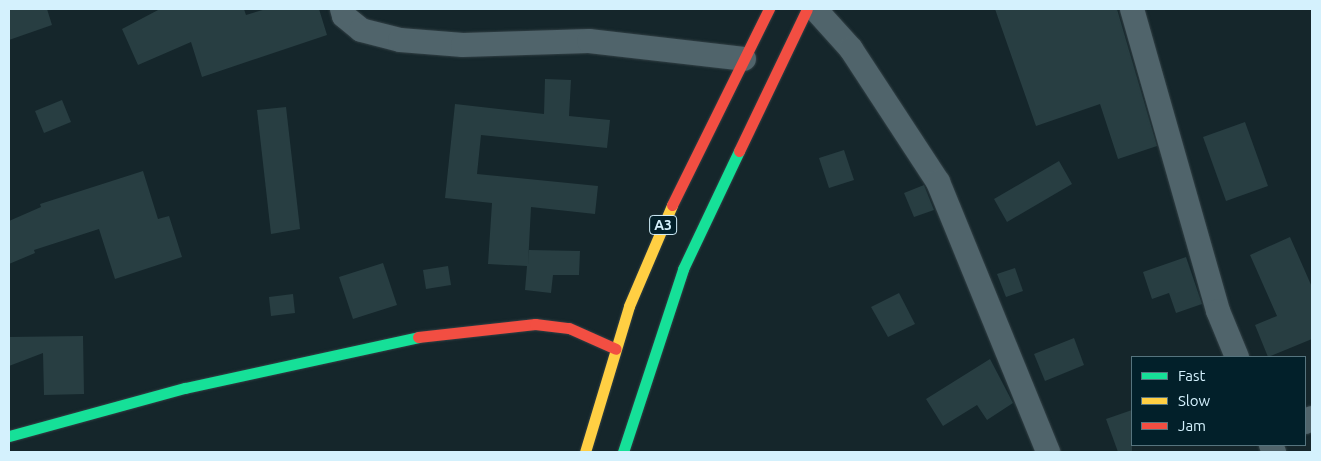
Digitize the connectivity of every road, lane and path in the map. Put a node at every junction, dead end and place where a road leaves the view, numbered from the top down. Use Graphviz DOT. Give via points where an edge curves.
graph roads {
  1 [pos="342,9"];
  2 [pos="769,9"];
  3 [pos="807,9"];
  4 [pos="815,9"];
  5 [pos="1132,9"];
  6 [pos="744,59"];
  7 [pos="616,349"];
  8 [pos="1237,356"];
  9 [pos="9,436"];
  10 [pos="585,452"];
  11 [pos="623,452"];
  12 [pos="1048,452"];
  1 -- 6 [label="street" via="344,16 360,30 400,40 463,45 589,41"];
  2 -- 6 [label="main road, A3"];
  3 -- 11 [label="main road, A3" via="683,269"];
  4 -- 12 [label="street" via="851,49 938,182"];
  5 -- 8 [label="street" via="1218,311"];
  6 -- 7 [label="main road, A3" via="677,193 629,306"];
  7 -- 9 [label="main road" via="569,328 536,324 430,334 185,388"];
  7 -- 10 [label="main road, A3"];
}
